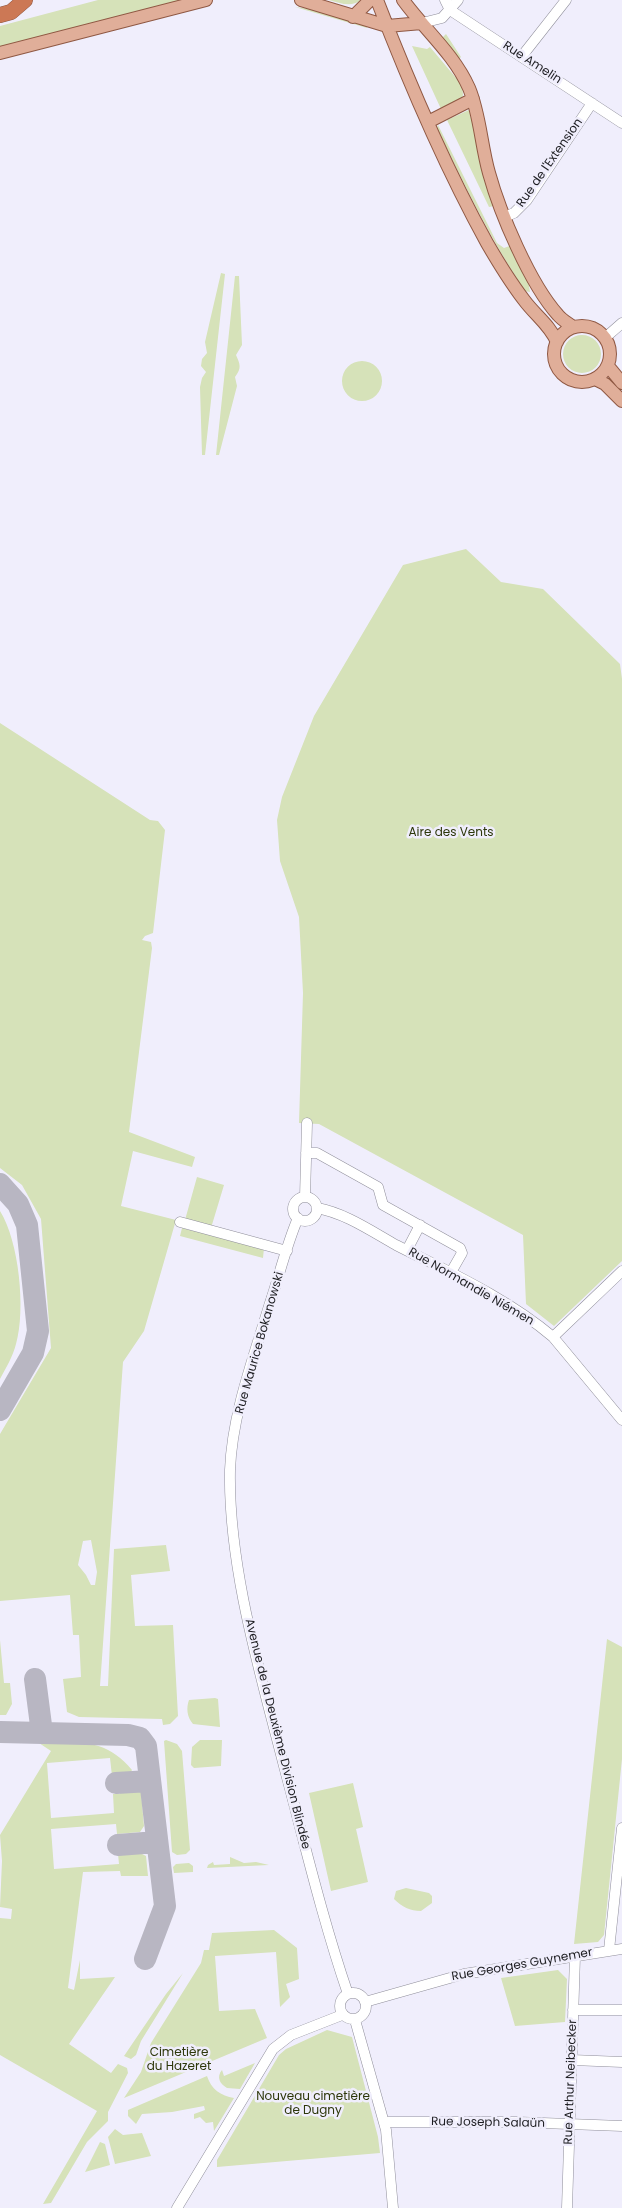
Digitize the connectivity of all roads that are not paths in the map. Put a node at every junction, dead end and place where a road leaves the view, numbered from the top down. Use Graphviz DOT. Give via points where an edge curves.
graph roads {
  1 [pos="25,0"];
  2 [pos="206,0"];
  3 [pos="301,0"];
  4 [pos="370,0"];
  5 [pos="377,0"];
  6 [pos="403,0"];
  7 [pos="445,0"];
  8 [pos="458,0"];
  9 [pos="566,0"];
  10 [pos="0,6"];
  11 [pos="450,10"];
  12 [pos="0,16"];
  13 [pos="353,17"];
  14 [pos="422,24"];
  15 [pos="387,26"];
  16 [pos="0,53"];
  17 [pos="522,56"];
  18 [pos="473,99"];
  19 [pos="592,103"];
  20 [pos="428,122"];
  21 [pos="622,123"];
  22 [pos="504,217"];
  23 [pos="622,324"];
  24 [pos="573,327"];
  25 [pos="606,337"];
  26 [pos="556,342"];
  27 [pos="608,366"];
  28 [pos="595,379"];
  29 [pos="622,384"];
  30 [pos="622,401"];
  31 [pos="306,1123"];
  32 [pos="306,1153"];
  33 [pos="305,1197"];
  34 [pos="317,1208"];
  35 [pos="298,1218"];
  36 [pos="180,1222"];
  37 [pos="420,1225"];
  38 [pos="407,1250"];
  39 [pos="286,1251"];
  40 [pos="622,1271"];
  41 [pos="450,1274"];
  42 [pos="553,1337"];
  43 [pos="622,1420"];
  44 [pos="230,1469"];
  45 [pos="622,1828"];
  46 [pos="620,1864"];
  47 [pos="622,1949"];
  48 [pos="609,1950"];
  49 [pos="575,1956"];
  50 [pos="348,1994"];
  51 [pos="365,2002"];
  52 [pos="573,2010"];
  53 [pos="622,2010"];
  54 [pos="342,2015"];
  55 [pos="355,2020"];
  56 [pos="572,2060"];
  57 [pos="622,2062"];
  58 [pos="384,2122"];
  59 [pos="570,2125"];
  60 [pos="622,2126"];
  61 [pos="177,2208"];
  62 [pos="393,2208"];
  63 [pos="567,2208"];
  1 -- 10 [label="highway"];
  1 -- 12 [label="highway" via="11,12"];
  2 -- 16 [label="main road"];
  3 -- 13 [label="main road"];
  4 -- 13 [label="main road"];
  5 -- 15 [label="main road"];
  6 -- 14 [label="main road"];
  7 -- 11 [label="street"];
  8 -- 11 [label="street"];
  9 -- 17 [label="street"];
  11 -- 14 [label="street" via="442,18"];
  11 -- 17 [label="street, Rue Amelin"];
  13 -- 15 [label="main road"];
  14 -- 15 [label="main road"];
  14 -- 18 [label="main road" via="454,63"];
  15 -- 20 [label="main road"];
  17 -- 19 [label="street, Rue Amelin"];
  18 -- 20 [label="main road"];
  18 -- 22 [label="main road" via="488,172"];
  19 -- 21 [label="street, Rue Amelin"];
  19 -- 22 [label="street, Rue de l'Extension" via="527,200 514,213"];
  20 -- 26 [label="main road" via="488,244 523,300 546,324"];
  22 -- 24 [label="main road" via="536,283 557,315"];
  23 -- 25 [label="street"];
  24 -- 25 [label="main road" via="592,327"];
  24 -- 26 [label="main road"];
  25 -- 27 [label="main road" via="611,349"];
  26 -- 28 [label="main road" via="554,358 560,371 577,382"];
  27 -- 28 [label="main road"];
  27 -- 29 [label="main road"];
  28 -- 30 [label="main road"];
  31 -- 32 [label="street"];
  32 -- 33 [label="street"];
  32 -- 37 [label="street" via="317,1154 378,1187 383,1205"];
  33 -- 34 [label="street" via="312,1199"];
  33 -- 35 [label="street" via="294,1204"];
  34 -- 35 [label="street" via="309,1220"];
  34 -- 38 [label="street, Rue Normandie Niémen" via="332,1211"];
  35 -- 39 [label="street, Rue Maurice Bokanowski"];
  36 -- 39 [label="street"];
  37 -- 38 [label="street"];
  37 -- 41 [label="street" via="460,1248 462,1253"];
  38 -- 41 [label="street, Rue Normandie Niémen"];
  39 -- 44 [label="street, Rue Maurice Bokanowski" via="241,1404"];
  40 -- 42 [label="street"];
  41 -- 42 [label="street, Rue Normandie Niémen" via="515,1309"];
  42 -- 43 [label="street, Rue Normandie Niémen"];
  44 -- 50 [label="street, Avenue de la Deuxième Division Blindée" via="232,1520 247,1612 333,1950"];
  45 -- 46 [label="street"];
  46 -- 48 [label="street"];
  47 -- 48 [label="street, Rue Georges Guynemer"];
  48 -- 49 [label="street, Rue Georges Guynemer"];
  49 -- 51 [label="street, Rue Georges Guynemer" via="464,1974"];
  49 -- 52 [label="street, Rue Arthur Neibecker"];
  50 -- 51 [label="street" via="358,1994"];
  50 -- 54 [label="street" via="339,2006"];
  51 -- 55 [label="street" via="365,2011"];
  52 -- 53 [label="street"];
  52 -- 56 [label="street, Rue Arthur Neibecker"];
  54 -- 55 [label="street"];
  54 -- 61 [label="street" via="290,2036 273,2049"];
  55 -- 58 [label="street"];
  56 -- 57 [label="street"];
  56 -- 59 [label="street, Rue Arthur Neibecker"];
  58 -- 59 [label="street, Rue Joseph Salaün"];
  58 -- 62 [label="street"];
  59 -- 60 [label="street, Rue Joseph Salaün"];
  59 -- 63 [label="street, Rue Arthur Neibecker"];
}
